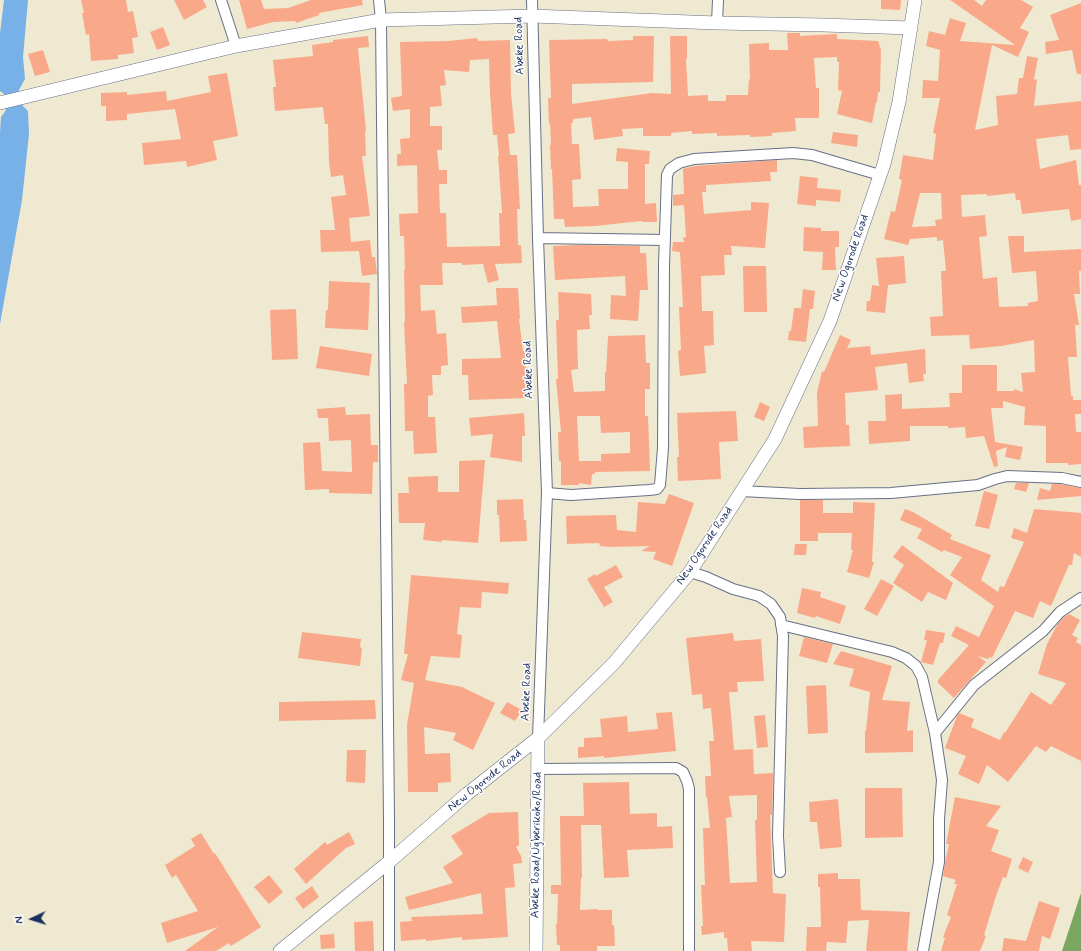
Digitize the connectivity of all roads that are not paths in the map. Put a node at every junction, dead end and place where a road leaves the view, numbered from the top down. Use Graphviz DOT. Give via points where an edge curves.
graph roads {
  1 [pos="221,0"];
  2 [pos="379,0"];
  3 [pos="532,0"];
  4 [pos="718,0"];
  5 [pos="915,0"];
  6 [pos="532,16"];
  7 [pos="381,20"];
  8 [pos="717,24"];
  9 [pos="911,28"];
  10 [pos="236,46"];
  11 [pos="0,103"];
  12 [pos="880,175"];
  13 [pos="538,238"];
  14 [pos="665,240"];
  15 [pos="1081,482"];
  16 [pos="742,491"];
  17 [pos="547,493"];
  18 [pos="690,572"];
  19 [pos="1081,598"];
  20 [pos="781,625"];
  21 [pos="935,733"];
  22 [pos="538,738"];
  23 [pos="538,769"];
  24 [pos="390,861"];
  25 [pos="780,872"];
  26 [pos="280,951"];
  27 [pos="389,951"];
  28 [pos="536,951"];
  29 [pos="689,951"];
  30 [pos="923,951"];
  1 -- 10 [label="street"];
  2 -- 7 [label="street"];
  3 -- 6 [label="street, Abeke Road"];
  4 -- 8 [label="street"];
  5 -- 9 [label="street, New Ogorode Road"];
  6 -- 7 [label="street"];
  6 -- 8 [label="street"];
  6 -- 13 [label="street, Abeke Road"];
  7 -- 10 [label="street"];
  7 -- 24 [label="street"];
  8 -- 9 [label="street"];
  9 -- 12 [label="street, New Ogorode Road" via="899,102"];
  10 -- 11 [label="street"];
  12 -- 14 [label="street" via="812,155 792,153 678,162 667,175"];
  12 -- 16 [label="street, New Ogorode Road" via="830,321 775,439"];
  13 -- 14 [label="street"];
  13 -- 17 [label="street, Abeke Road"];
  14 -- 17 [label="street" via="660,485 657,489 649,490 571,495"];
  15 -- 16 [label="street" via="1062,478 1007,476 978,485 890,492 800,494"];
  16 -- 18 [label="street, New Ogorode Road"];
  17 -- 22 [label="street, Abeke Road"];
  18 -- 20 [label="street" via="759,596 771,604 780,617"];
  18 -- 22 [label="street, New Ogorode Road" via="614,663"];
  19 -- 21 [label="street" via="1060,612 1043,631 974,685"];
  20 -- 21 [label="street" via="892,652 906,658 916,666 922,677"];
  20 -- 25 [label="street" via="783,636 778,836"];
  21 -- 30 [label="street" via="942,780 939,862"];
  22 -- 23 [label="street, Abeke Road/Ugberikoko/Road"];
  22 -- 24 [label="street, New Ogorode Road"];
  23 -- 28 [label="street, Abeke Road/Ugberikoko/Road"];
  23 -- 29 [label="street" via="676,768 683,772 689,789"];
  24 -- 26 [label="street, New Ogorode Road"];
  24 -- 27 [label="street"];
}
